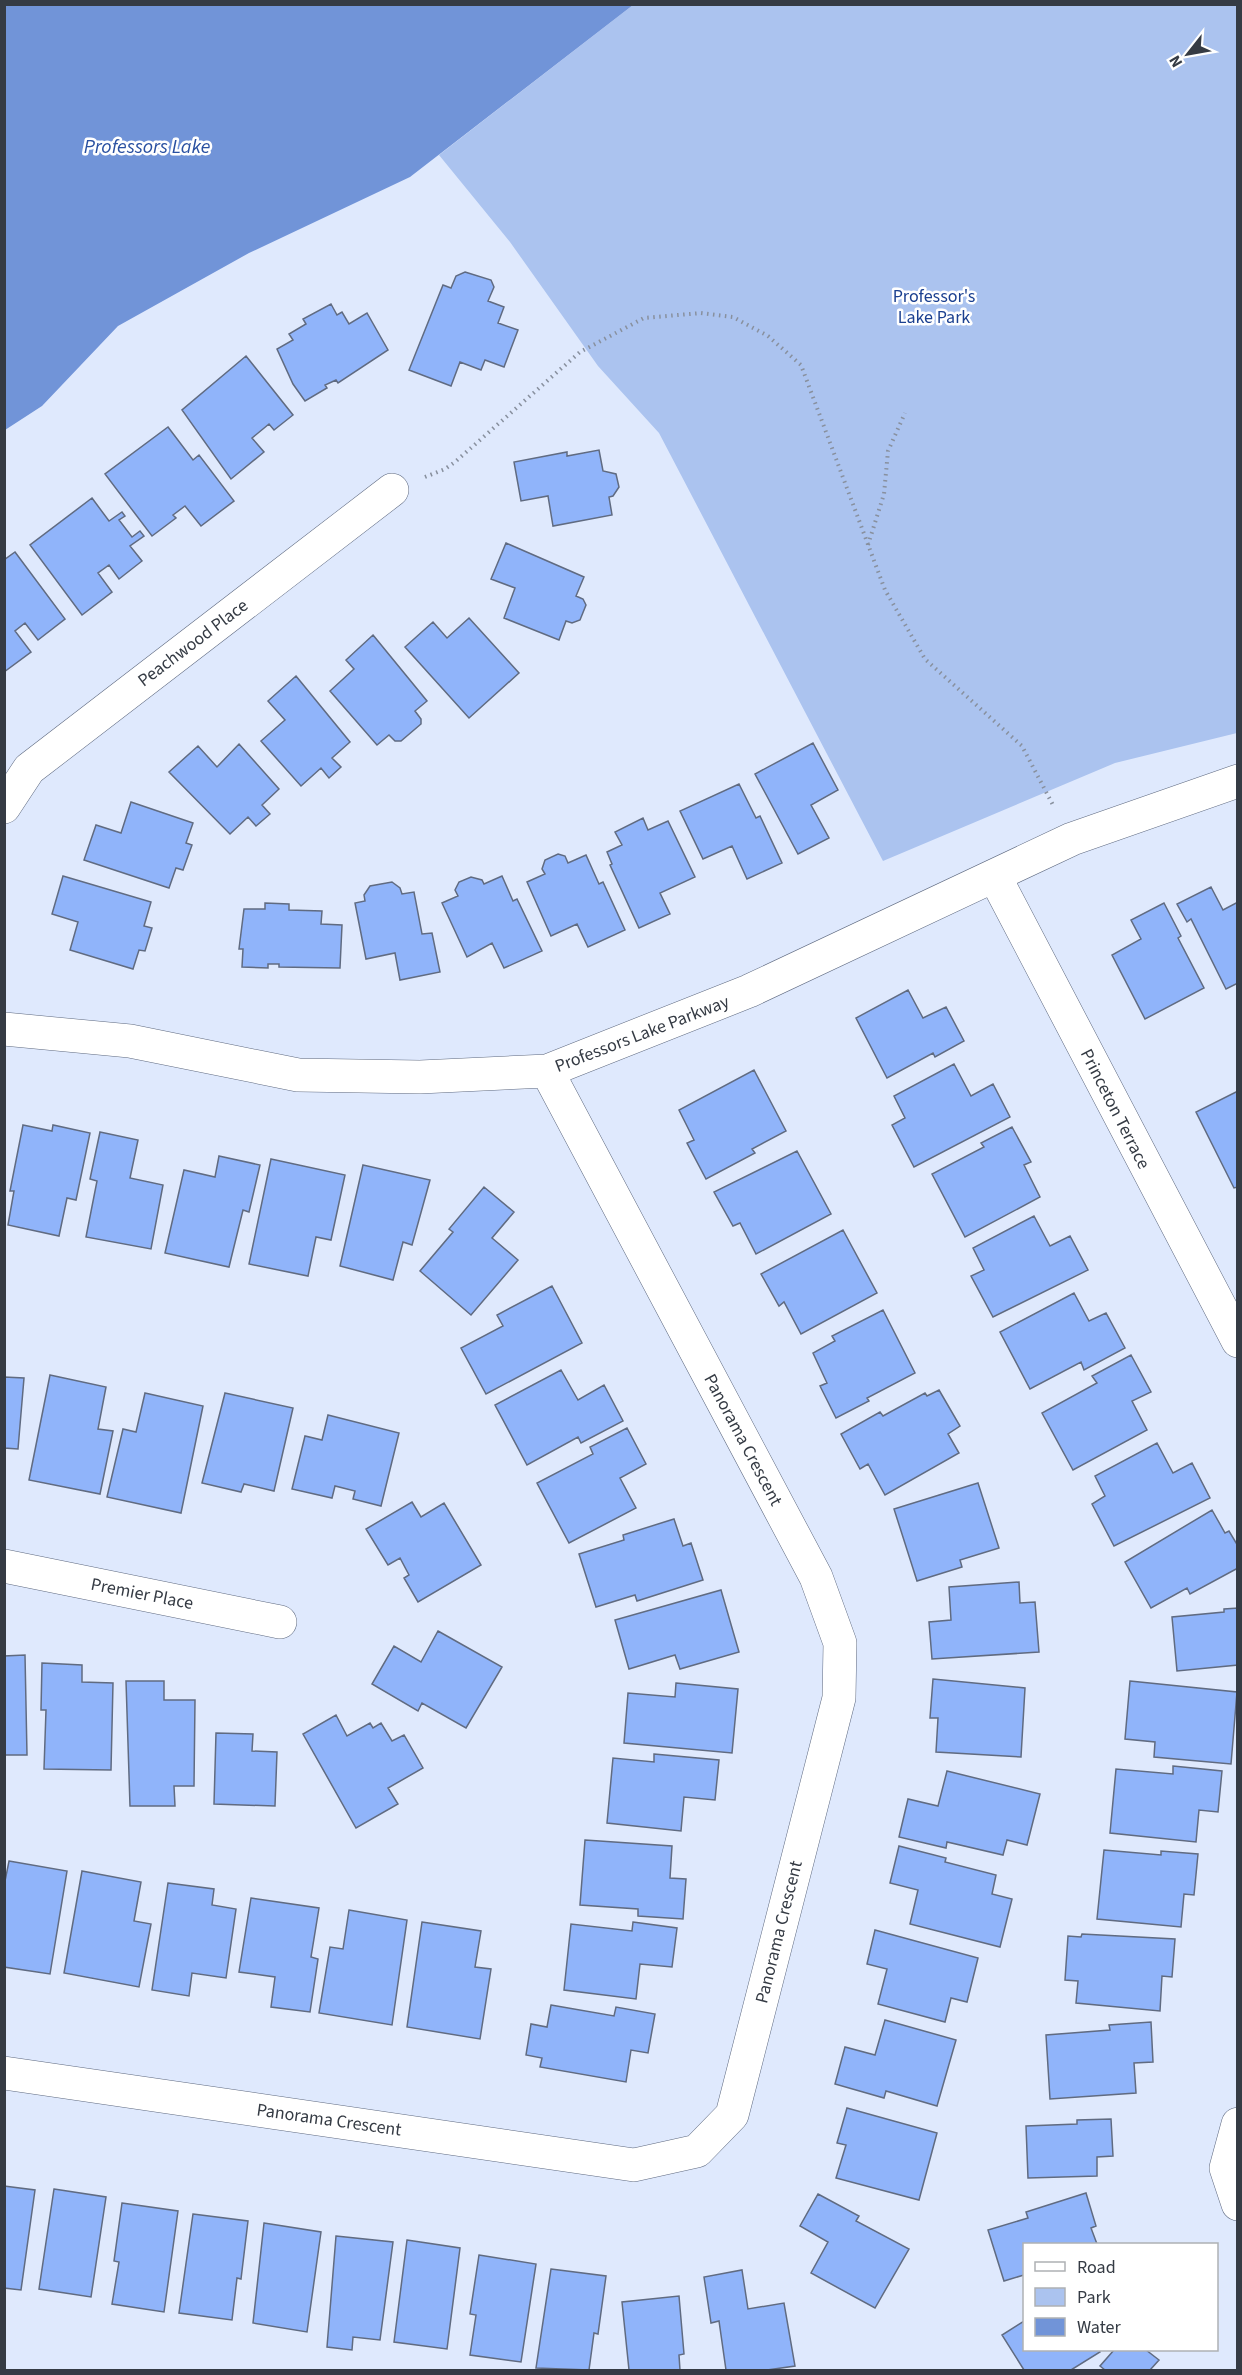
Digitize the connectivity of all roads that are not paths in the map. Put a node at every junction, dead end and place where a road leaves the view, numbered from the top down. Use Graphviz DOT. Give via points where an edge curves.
graph roads {
  1 [pos="392,490"];
  2 [pos="1238,780"];
  3 [pos="4,807"];
  4 [pos="995,877"];
  5 [pos="4,1029"];
  6 [pos="547,1071"];
  7 [pos="1228,1304"];
  8 [pos="1238,1341"];
  9 [pos="4,1566"];
  10 [pos="280,1622"];
  11 [pos="4,2073"];
  12 [pos="1238,2124"];
  13 [pos="1238,2204"];
  1 -- 3 [label="street, Peachwood Place" via="29,769"];
  2 -- 4 [label="street, Professors Lake Parkway" via="1072,839"];
  4 -- 6 [label="street, Professors Lake Parkway" via="749,991"];
  4 -- 7 [label="street, Princeton Terrace"];
  5 -- 6 [label="street, Professors Lake Parkway" via="130,1041 298,1075 420,1077"];
  6 -- 11 [label="street, Panorama Crescent" via="816,1577 840,1643 839,1698 732,2115 697,2151 634,2165"];
  7 -- 8 [label="street, Princeton Terrace"];
  9 -- 10 [label="street, Premier Place"];
  12 -- 13 [label="street" via="1226,2168"];
}
